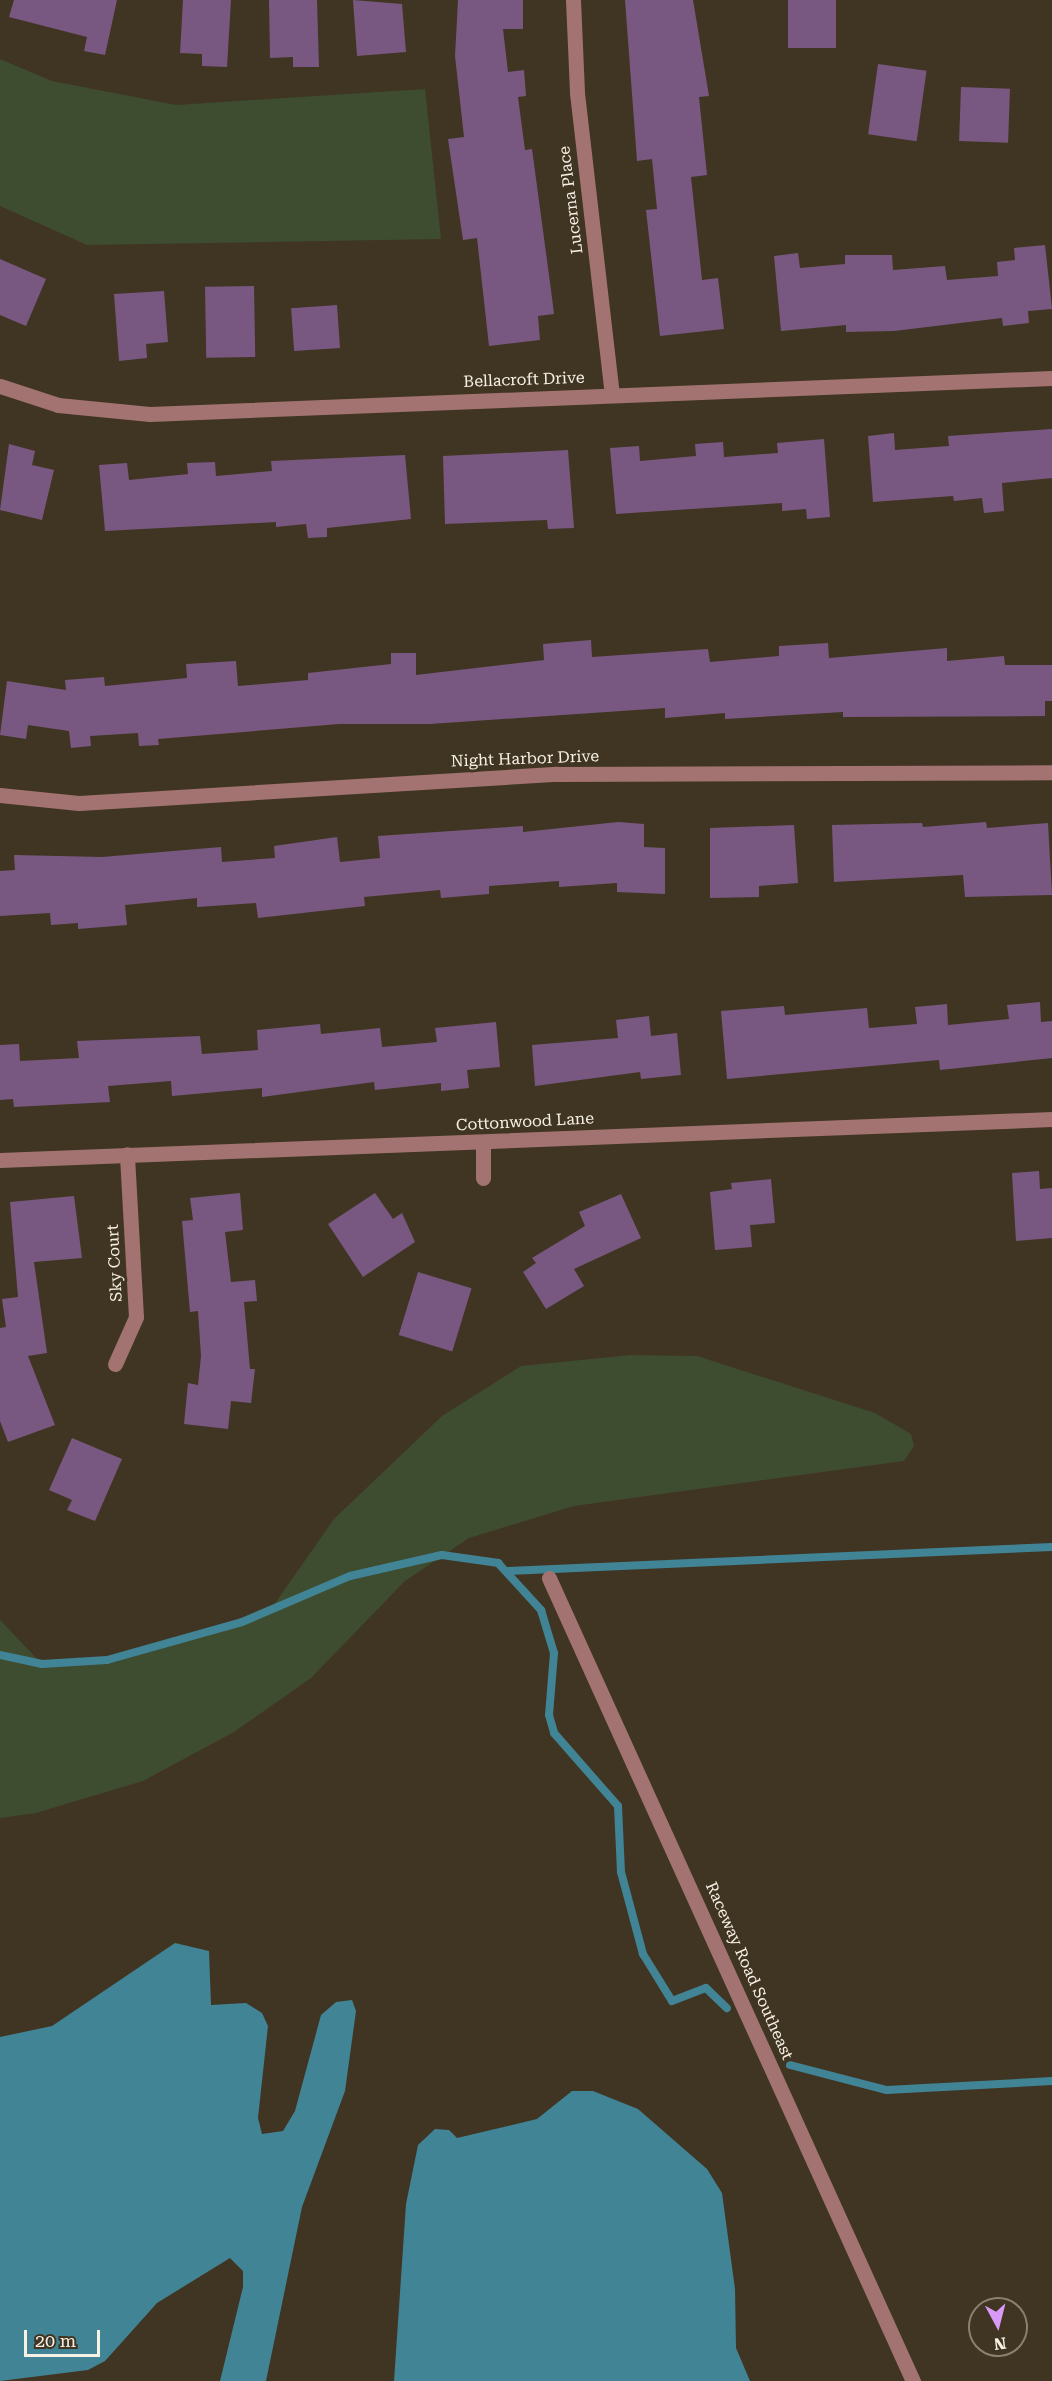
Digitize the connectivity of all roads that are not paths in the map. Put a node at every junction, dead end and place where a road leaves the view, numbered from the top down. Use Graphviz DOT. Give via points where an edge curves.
graph roads {
  1 [pos="573,0"];
  2 [pos="1052,378"];
  3 [pos="0,386"];
  4 [pos="612,395"];
  5 [pos="1052,772"];
  6 [pos="0,795"];
  7 [pos="1052,1119"];
  8 [pos="483,1143"];
  9 [pos="127,1154"];
  10 [pos="0,1160"];
  11 [pos="483,1178"];
  12 [pos="115,1364"];
  13 [pos="549,1578"];
  14 [pos="913,2381"];
  1 -- 4 [label="street, Lucerna Place" via="577,93"];
  2 -- 4 [label="street, Bellacroft Drive"];
  3 -- 4 [label="street, Bellacroft Drive" via="58,405 150,414"];
  5 -- 6 [label="street, Night Harbor Drive" via="557,774 79,803"];
  7 -- 8 [label="street, Cottonwood Lane"];
  8 -- 9 [label="street, Cottonwood Lane"];
  8 -- 11 [label="street"];
  9 -- 10 [label="street, Cottonwood Lane"];
  9 -- 12 [label="street, Sky Court" via="136,1317"];
  13 -- 14 [label="street, Raceway Road Southeast"];
}
